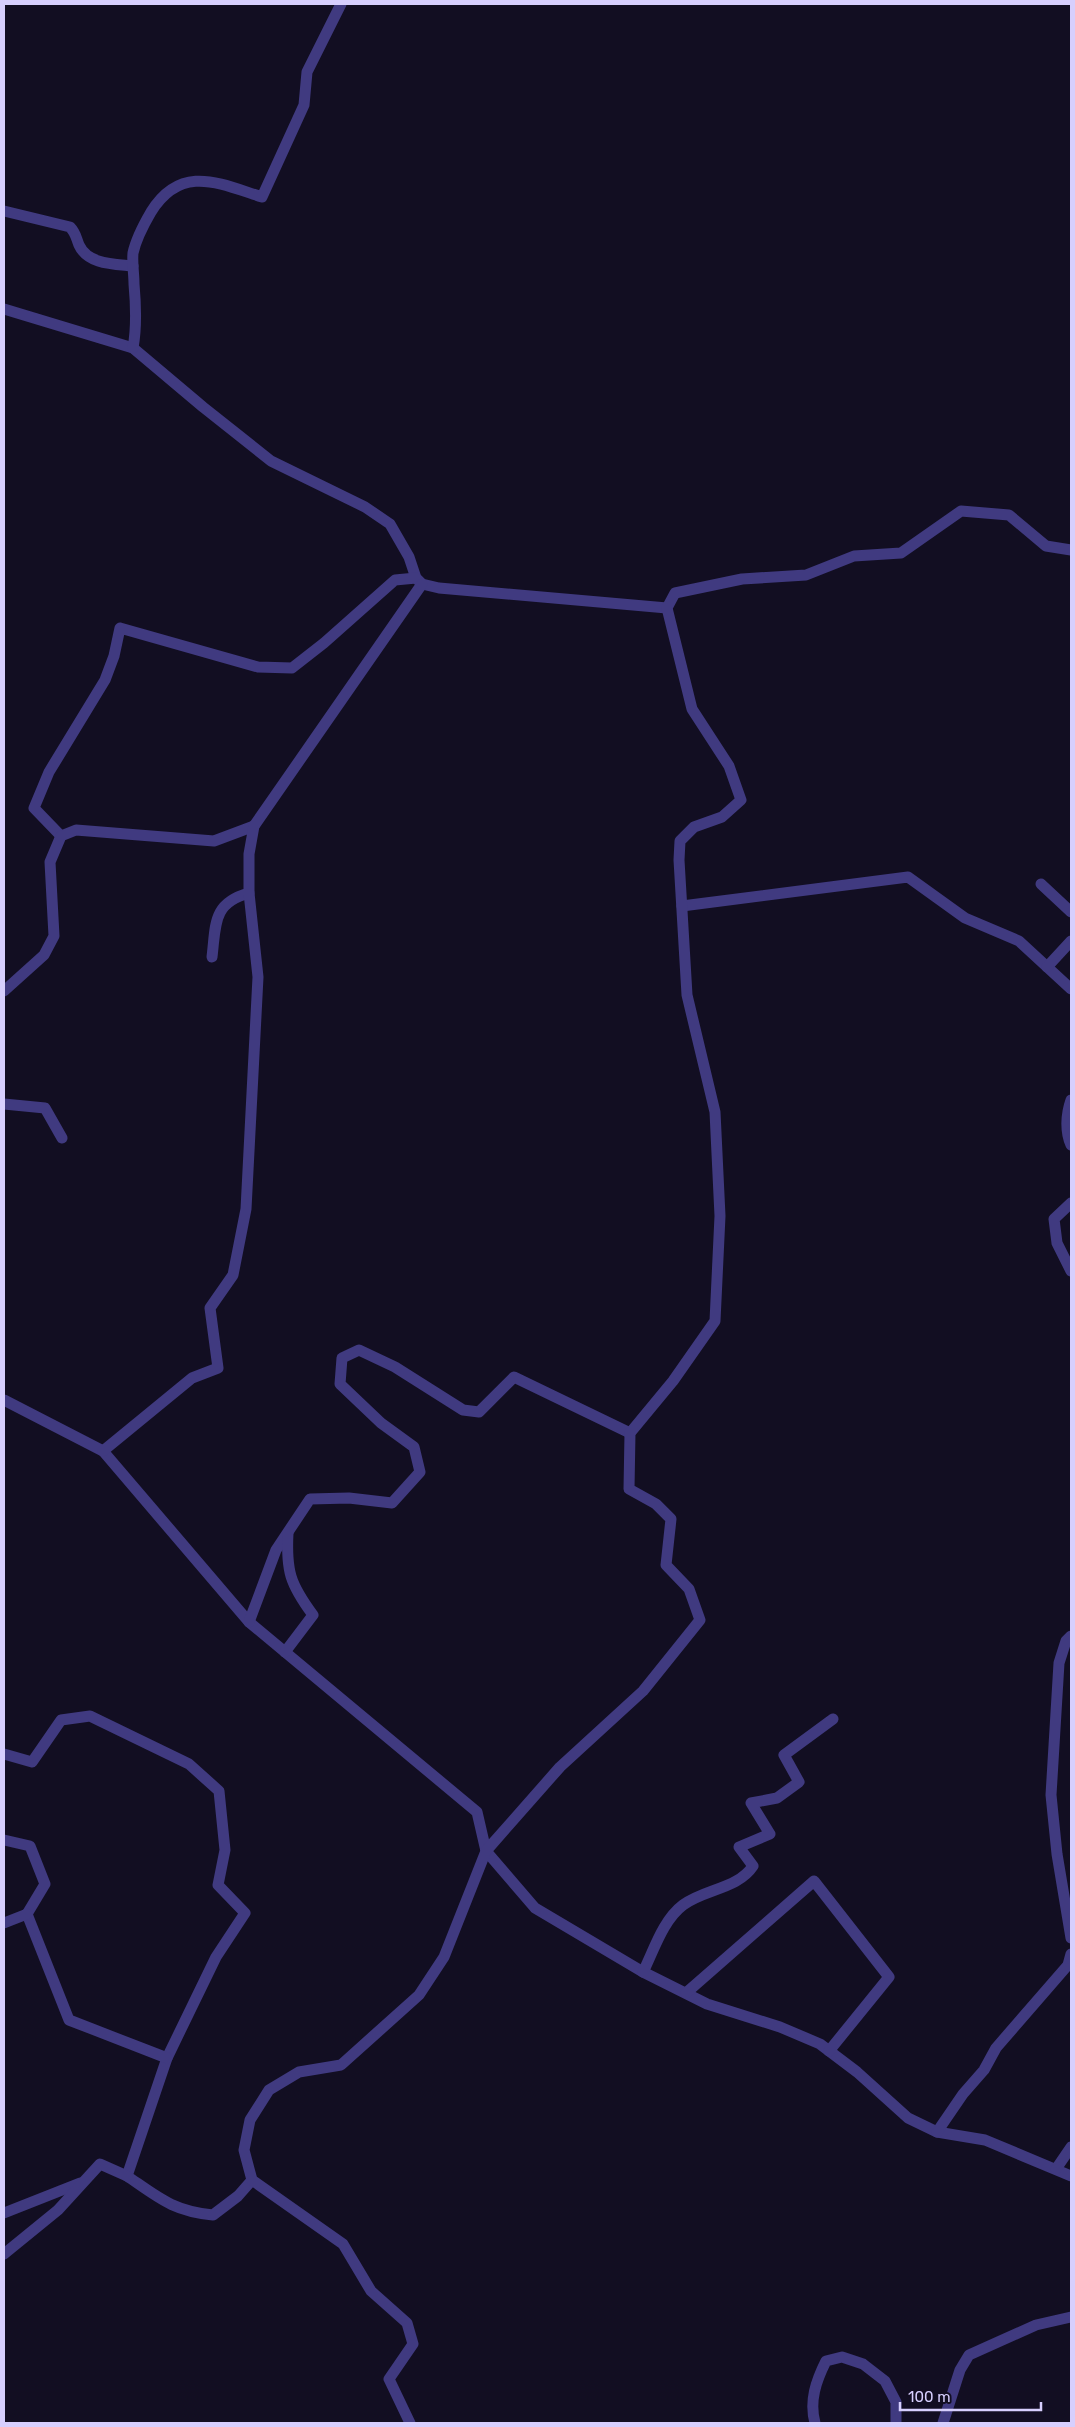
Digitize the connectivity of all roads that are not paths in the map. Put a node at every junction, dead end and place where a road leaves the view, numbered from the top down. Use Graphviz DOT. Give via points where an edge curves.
graph roads {
  1 [pos="341,4"];
  2 [pos="4,211"];
  3 [pos="133,266"];
  4 [pos="4,309"];
  5 [pos="134,348"];
  6 [pos="1071,550"];
  7 [pos="419,581"];
  8 [pos="667,608"];
  9 [pos="254,826"];
  10 [pos="61,836"];
  11 [pos="1041,884"];
  12 [pos="249,893"];
  13 [pos="682,906"];
  14 [pos="1071,912"];
  15 [pos="1071,941"];
  16 [pos="212,957"];
  17 [pos="1047,967"];
  18 [pos="1071,989"];
  19 [pos="4,991"];
  20 [pos="1071,1100"];
  21 [pos="4,1104"];
  22 [pos="62,1138"];
  23 [pos="1071,1145"];
  24 [pos="1071,1203"];
  25 [pos="1071,1271"];
  26 [pos="4,1400"];
  27 [pos="630,1433"];
  28 [pos="104,1451"];
  29 [pos="288,1532"];
  30 [pos="249,1622"];
  31 [pos="1071,1636"];
  32 [pos="285,1652"];
  33 [pos="833,1719"];
  34 [pos="4,1754"];
  35 [pos="4,1840"];
  36 [pos="486,1851"];
  37 [pos="27,1914"];
  38 [pos="4,1923"];
  39 [pos="1071,1938"];
  40 [pos="1071,1954"];
  41 [pos="643,1972"];
  42 [pos="686,1993"];
  43 [pos="830,2051"];
  44 [pos="167,2058"];
  45 [pos="936,2132"];
  46 [pos="1071,2147"];
  47 [pos="1056,2169"];
  48 [pos="127,2176"];
  49 [pos="1071,2176"];
  50 [pos="252,2180"];
  51 [pos="84,2182"];
  52 [pos="4,2213"];
  53 [pos="4,2254"];
  54 [pos="1071,2317"];
  55 [pos="410,2423"];
  56 [pos="815,2423"];
  57 [pos="896,2423"];
  58 [pos="943,2423"];
  1 -- 3 [label="street" via="307,72 304,105 262,197 212,180 186,182 171,188 159,199 143,224 133,253"];
  2 -- 3 [label="street" via="70,227 84,252 98,262"];
  3 -- 5 [label="street" via="137,327"];
  4 -- 5 [label="street"];
  5 -- 7 [label="street" via="270,461 365,507 390,524"];
  6 -- 8 [label="street" via="1046,546 1009,515 961,511 901,553 854,556 806,575 742,578 675,593"];
  7 -- 8 [label="street" via="439,588"];
  7 -- 9 [label="street"];
  7 -- 10 [label="street" via="395,580 324,644 292,668 258,667 120,628 105,680 49,772 34,808"];
  8 -- 13 [label="street" via="692,709 730,766 741,800 722,817 694,827 680,841"];
  9 -- 10 [label="street" via="214,841 76,830"];
  9 -- 12 [label="street" via="249,854"];
  10 -- 19 [label="street" via="50,862 54,936 44,955"];
  11 -- 14 [label="street"];
  12 -- 16 [label="street" via="234,897 216,916"];
  12 -- 28 [label="street" via="258,977 246,1209 233,1275 210,1308 218,1368 192,1378"];
  13 -- 17 [label="street" via="908,877 965,918 1019,941"];
  13 -- 27 [label="street" via="687,995 715,1112 720,1216 715,1321 673,1381"];
  15 -- 17 [label="street"];
  17 -- 18 [label="street"];
  20 -- 23 [label="street" via="1067,1119 1067,1137"];
  21 -- 22 [label="street" via="45,1108"];
  24 -- 25 [label="street" via="1054,1219 1057,1243"];
  26 -- 28 [label="street"];
  27 -- 29 [label="street" via="514,1378 479,1412 464,1410 394,1367 359,1350 342,1358 340,1384 381,1423 414,1447 420,1472 392,1503 349,1498 310,1499"];
  27 -- 36 [label="street" via="629,1489 656,1504 671,1518 666,1565 689,1589 700,1620 643,1691 560,1767"];
  28 -- 30 [label="street"];
  29 -- 30 [label="street" via="276,1550"];
  29 -- 32 [label="street" via="286,1564 298,1595 313,1614"];
  30 -- 32 [label="street"];
  31 -- 39 [label="street" via="1066,1641 1060,1663 1051,1795"];
  32 -- 36 [label="street" via="477,1812"];
  33 -- 41 [label="street" via="784,1755 799,1782 776,1798 751,1803 770,1834 739,1846 753,1866 746,1876 682,1906 671,1917"];
  34 -- 44 [label="street" via="32,1762 61,1720 90,1716 189,1764 219,1791 224,1850 218,1885 245,1913 216,1956"];
  35 -- 37 [label="street" via="30,1846 45,1884"];
  36 -- 41 [label="street" via="535,1908"];
  36 -- 50 [label="street" via="444,1957 419,1995 341,2066 299,2072 269,2090 250,2120 244,2150"];
  37 -- 38 [label="street"];
  37 -- 44 [label="street" via="69,2020"];
  40 -- 45 [label="street" via="1068,1965 996,2048 984,2070"];
  41 -- 42 [label="street"];
  42 -- 43 [label="street" via="707,2004 780,2027"];
  42 -- 43 [label="street" via="814,1881 889,1977"];
  43 -- 45 [label="street" via="908,2118"];
  44 -- 48 [label="street"];
  45 -- 47 [label="street" via="985,2140"];
  46 -- 47 [label="street"];
  47 -- 49 [label="street"];
  48 -- 50 [label="street" via="168,2205 190,2213 213,2215 238,2196"];
  48 -- 51 [label="street" via="100,2164"];
  50 -- 55 [label="street" via="343,2244 371,2291 407,2323 413,2344 388,2378"];
  51 -- 52 [label="street"];
  51 -- 53 [label="street" via="58,2210"];
  54 -- 58 [label="street" via="1036,2325 969,2355 960,2370"];
  56 -- 57 [label="street" via="812,2411 816,2383 826,2361 842,2357 863,2364 885,2381 896,2402"];
}
